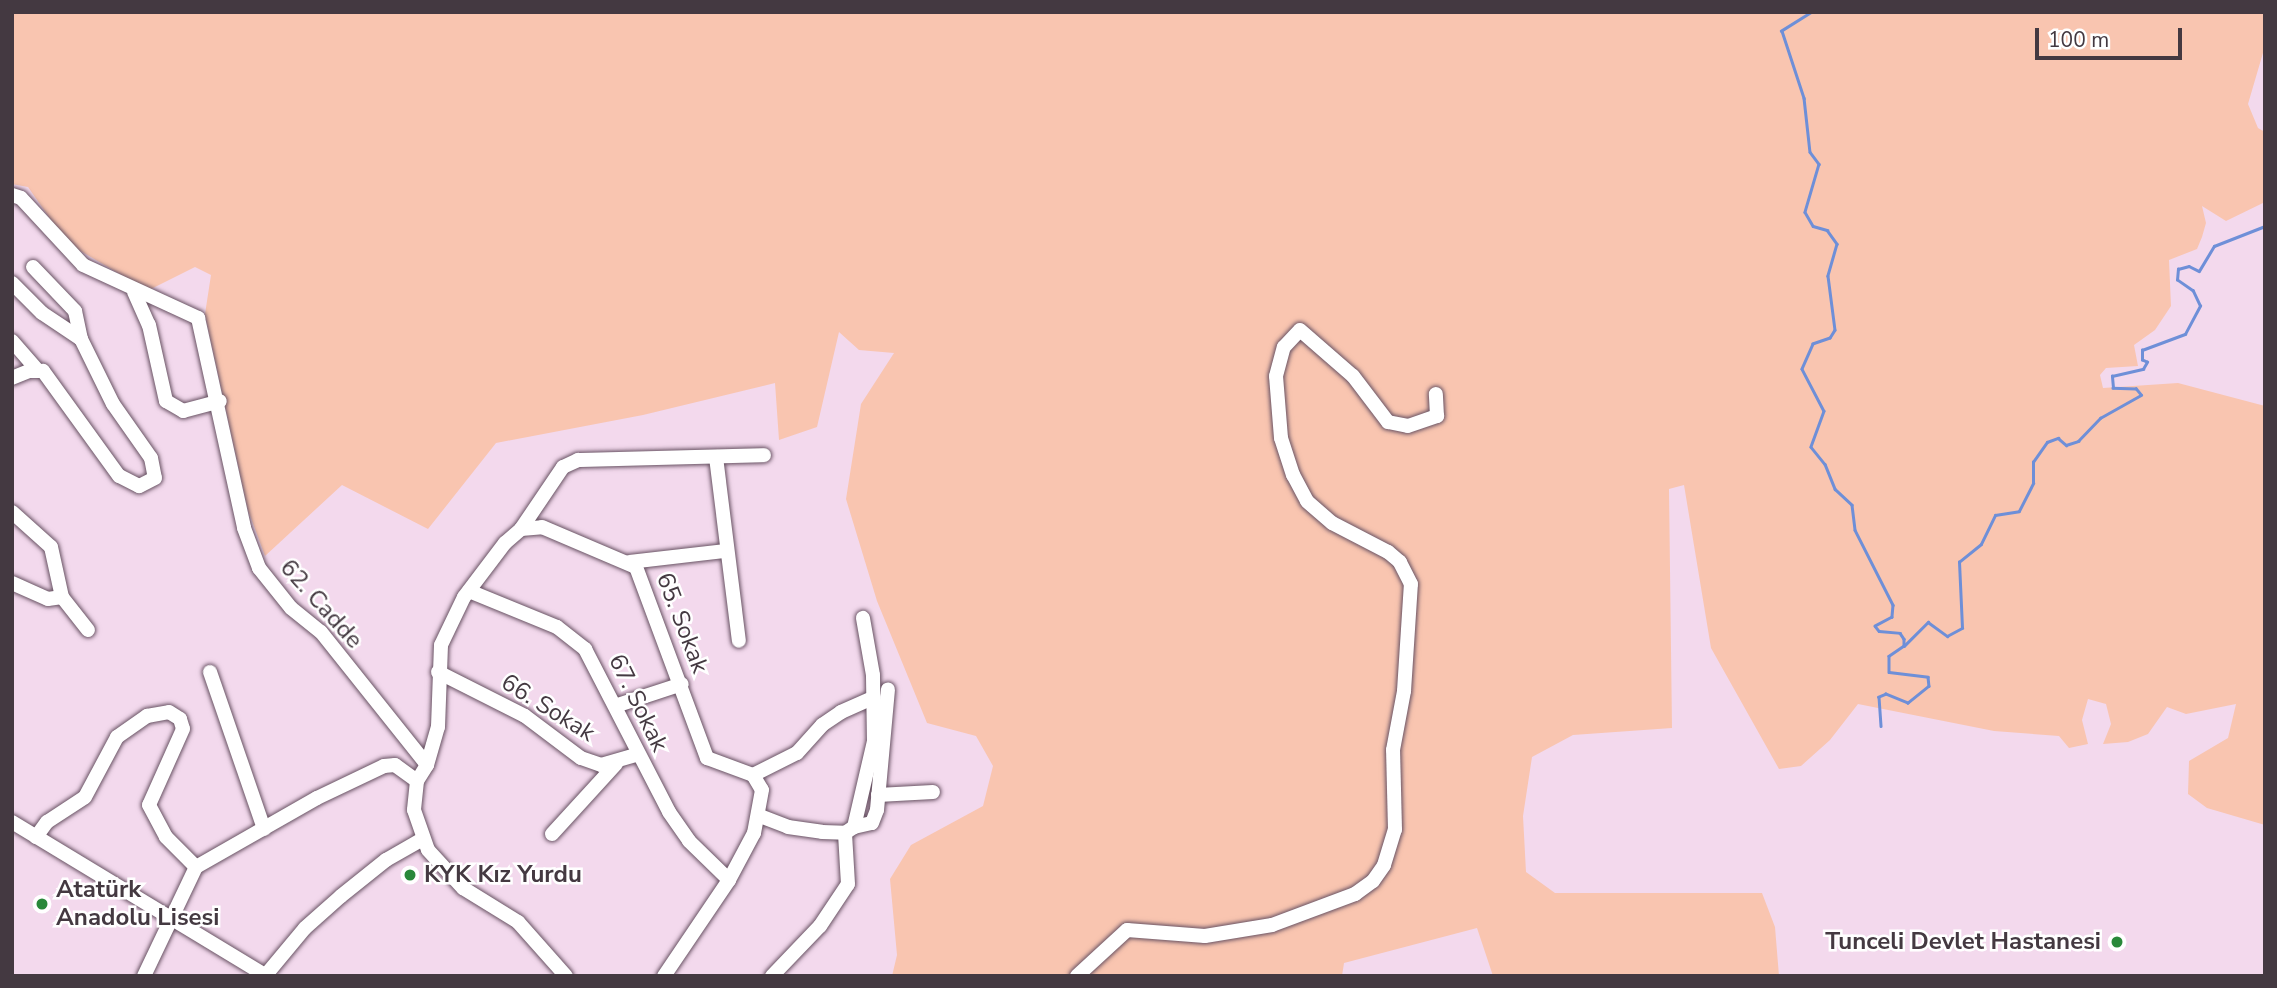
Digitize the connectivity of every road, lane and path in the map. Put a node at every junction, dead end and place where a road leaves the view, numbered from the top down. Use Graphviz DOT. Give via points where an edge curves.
graph roads {
  1 [pos="12,195"];
  2 [pos="33,267"];
  3 [pos="12,283"];
  4 [pos="134,292"];
  5 [pos="81,339"];
  6 [pos="12,341"];
  7 [pos="37,370"];
  8 [pos="12,378"];
  9 [pos="1436,394"];
  10 [pos="220,401"];
  11 [pos="764,455"];
  12 [pos="716,457"];
  13 [pos="12,512"];
  14 [pos="521,529"];
  15 [pos="725,551"];
  16 [pos="629,562"];
  17 [pos="12,583"];
  18 [pos="469,591"];
  19 [pos="62,597"];
  20 [pos="863,618"];
  21 [pos="88,630"];
  22 [pos="738,640"];
  23 [pos="210,671"];
  24 [pos="438,672"];
  25 [pos="682,684"];
  26 [pos="888,689"];
  27 [pos="874,698"];
  28 [pos="618,705"];
  29 [pos="636,755"];
  30 [pos="616,764"];
  31 [pos="427,765"];
  32 [pos="753,775"];
  33 [pos="417,781"];
  34 [pos="933,792"];
  35 [pos="878,795"];
  36 [pos="760,816"];
  37 [pos="13,824"];
  38 [pos="264,829"];
  39 [pos="850,830"];
  40 [pos="552,834"];
  41 [pos="36,837"];
  42 [pos="421,839"];
  43 [pos="196,867"];
  44 [pos="729,880"];
  45 [pos="171,920"];
  46 [pos="266,975"];
  47 [pos="145,976"];
  48 [pos="566,976"];
  49 [pos="664,976"];
  50 [pos="772,976"];
  51 [pos="1077,976"];
  1 -- 4 [label="street, 62. Cadde" via="21,198 74,259"];
  2 -- 5 [label="street" via="75,311"];
  3 -- 5 [label="street" via="42,313"];
  4 -- 10 [label="street, 62. Cadde" via="198,318"];
  4 -- 10 [label="street" via="149,325 166,401 183,411"];
  5 -- 7 [label="street" via="113,404 155,466 152,483 133,485 119,476 49,376"];
  6 -- 7 [label="street"];
  7 -- 8 [label="street"];
  9 -- 51 [label="street" via="1437,416 1408,426 1388,422 1353,376 1300,330 1284,347 1276,376 1281,438 1307,501 1332,523 1388,552 1400,562 1411,584 1404,691 1393,750 1395,830 1384,865 1373,881 1354,894 1272,925 1205,936 1127,930"];
  10 -- 31 [label="street, 62. Cadde" via="244,528 259,568 278,594 321,632"];
  11 -- 12 [label="street"];
  12 -- 14 [label="street" via="578,460 563,467"];
  12 -- 15 [label="street"];
  13 -- 19 [label="street" via="51,547"];
  14 -- 16 [label="street, 65. Sokak" via="542,527"];
  14 -- 18 [label="street"];
  15 -- 16 [label="street"];
  15 -- 22 [label="street"];
  16 -- 25 [label="street, 65. Sokak" via="642,578"];
  17 -- 19 [label="street" via="48,599"];
  18 -- 24 [label="street" via="448,625"];
  18 -- 28 [label="street, 67. Sokak" via="546,622 580,643"];
  19 -- 21 [label="street"];
  20 -- 27 [label="street"];
  23 -- 38 [label="street"];
  24 -- 30 [label="street, 66. Sokak" via="525,716 581,758 601,765"];
  24 -- 31 [label="street" via="438,727"];
  25 -- 28 [label="street"];
  25 -- 32 [label="street, 65. Sokak" via="707,758"];
  26 -- 35 [label="street"];
  27 -- 32 [label="street" via="841,712 797,753"];
  27 -- 39 [label="street" via="871,763"];
  28 -- 29 [label="street, 67. Sokak"];
  29 -- 30 [label="street, 66. Sokak"];
  29 -- 44 [label="street, 67. Sokak" via="689,841"];
  30 -- 40 [label="street"];
  31 -- 33 [label="street"];
  32 -- 36 [label="street" via="762,790"];
  33 -- 38 [label="street" via="395,765 384,766"];
  33 -- 42 [label="street" via="414,810"];
  34 -- 35 [label="street"];
  35 -- 39 [label="street" via="872,823"];
  36 -- 39 [label="street" via="788,827"];
  36 -- 44 [label="street"];
  37 -- 41 [label="street"];
  38 -- 43 [label="street"];
  39 -- 50 [label="street" via="848,884 820,926"];
  41 -- 43 [label="street" via="47,822 85,797 117,737 147,716 169,712 180,719 183,729 149,805 166,837"];
  41 -- 45 [label="street"];
  42 -- 46 [label="street" via="386,860 305,928"];
  42 -- 48 [label="street" via="463,888 518,922"];
  43 -- 45 [label="street"];
  44 -- 49 [label="street"];
  45 -- 46 [label="street"];
  45 -- 47 [label="street"];
}
